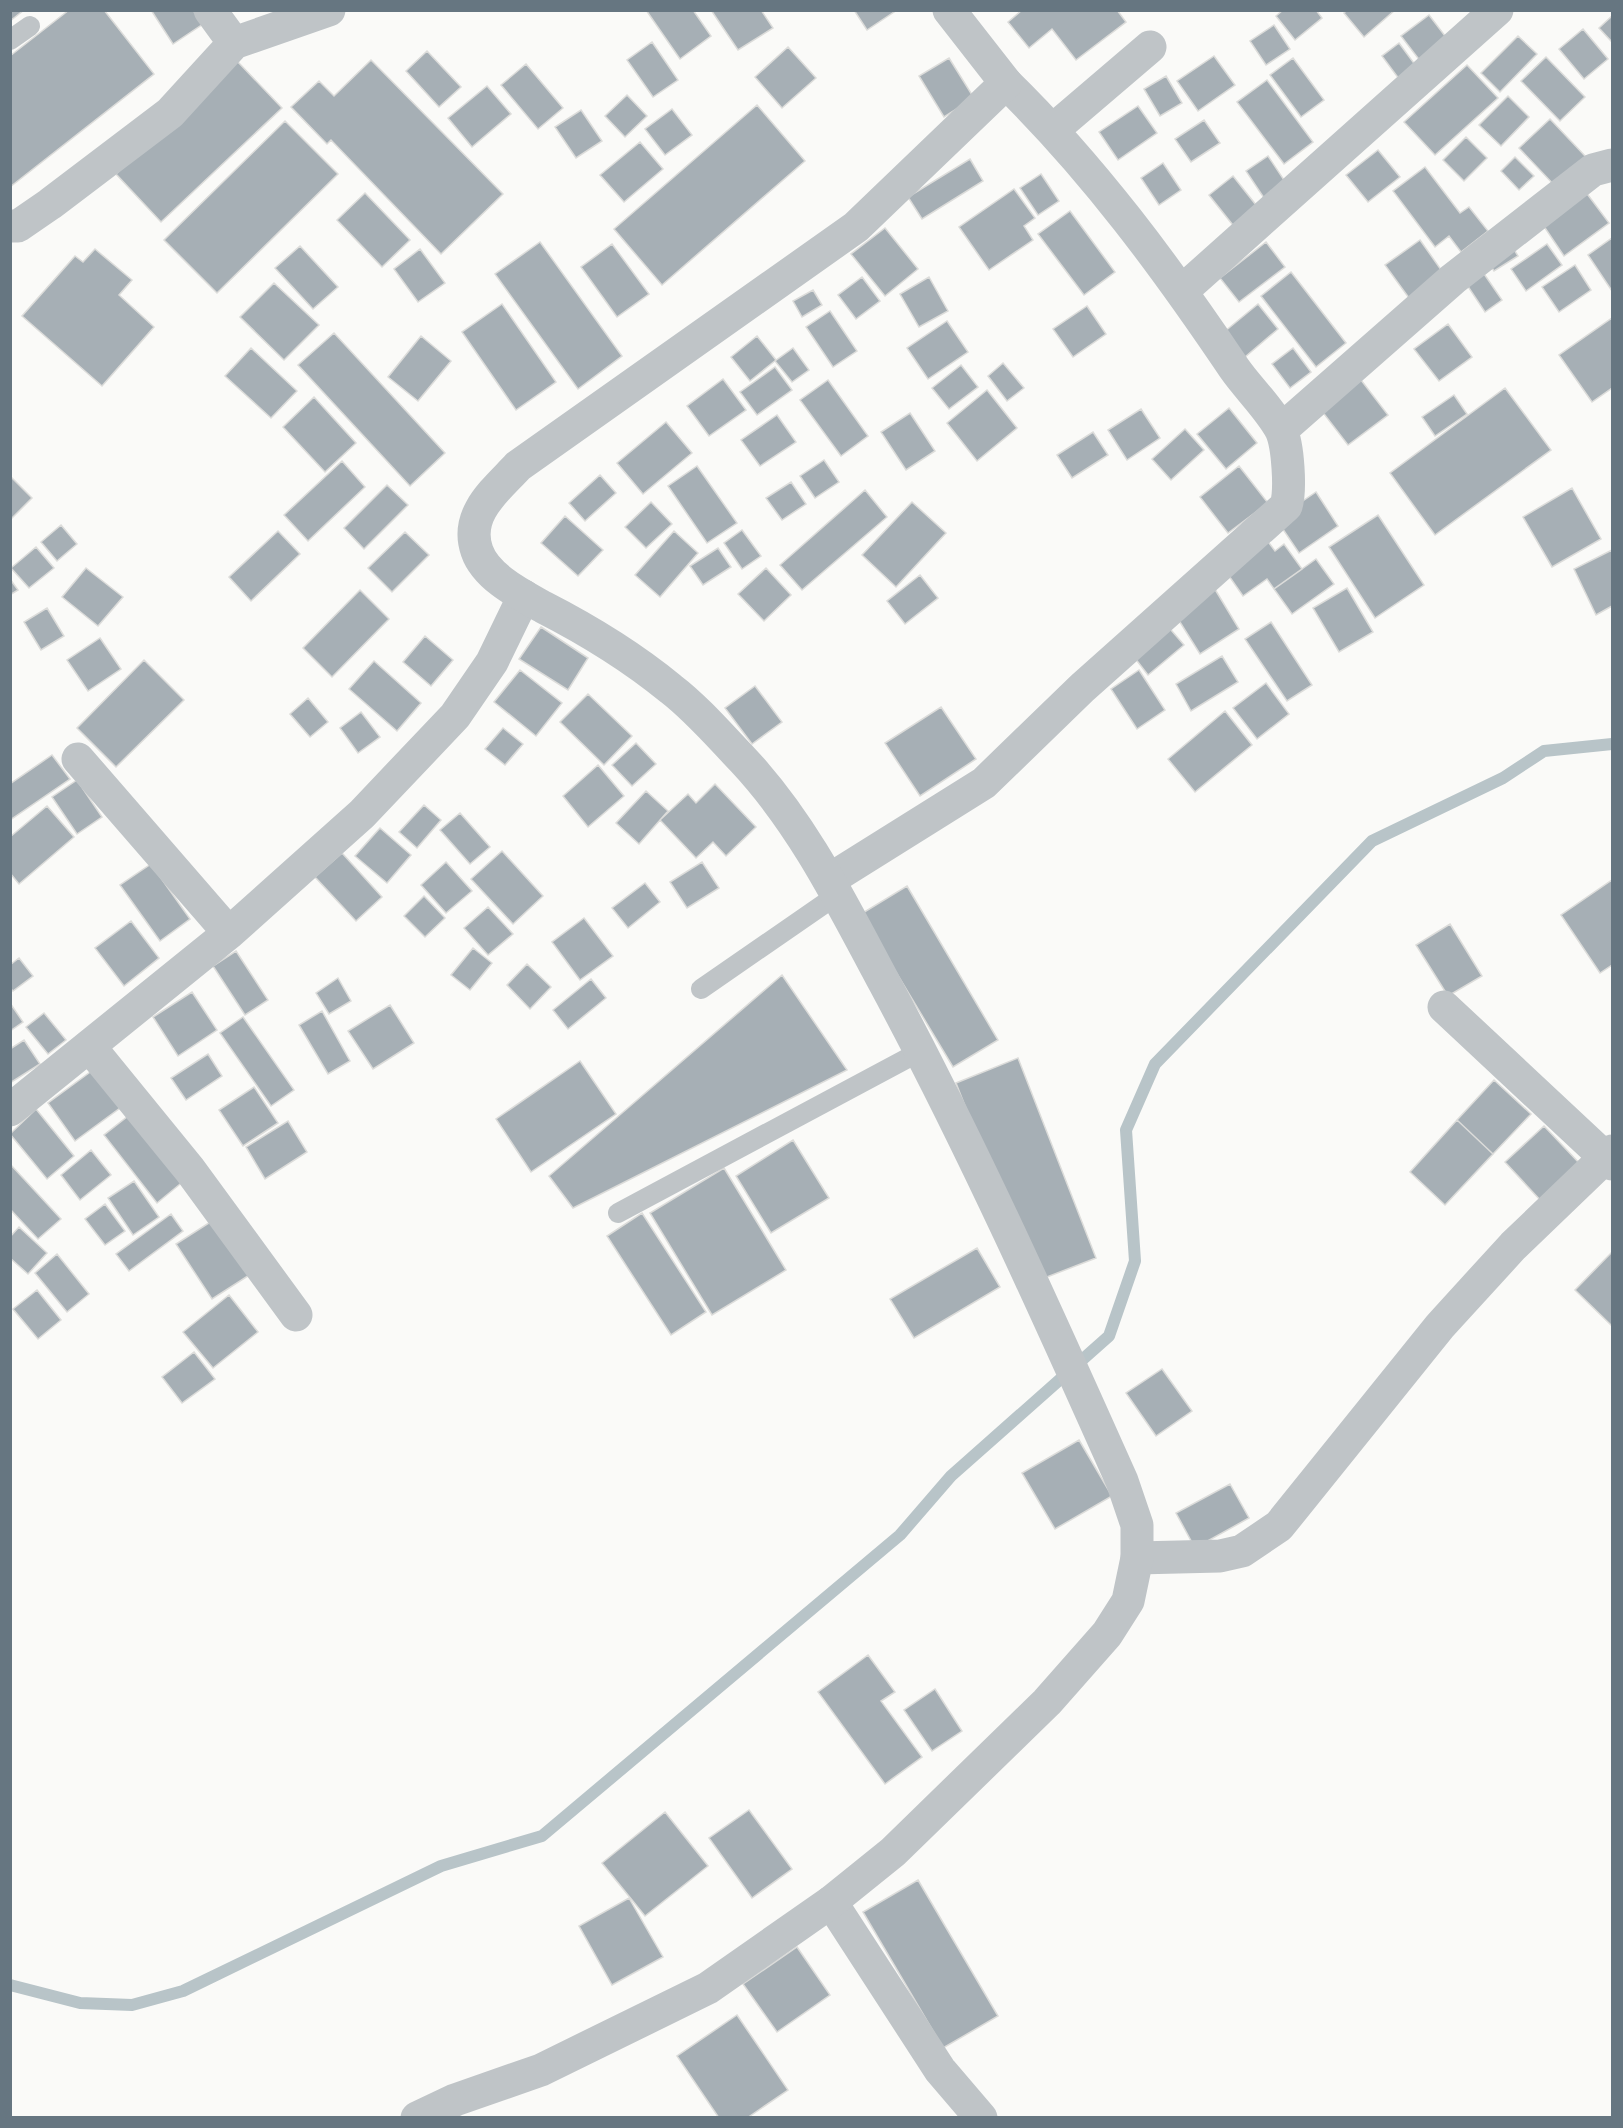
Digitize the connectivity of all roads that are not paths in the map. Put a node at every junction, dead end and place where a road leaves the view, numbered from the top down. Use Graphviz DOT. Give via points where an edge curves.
graph roads {
  1 [pos="210,10"];
  2 [pos="329,10"];
  3 [pos="949,10"];
  4 [pos="1497,10"];
  5 [pos="30,26"];
  6 [pos="10,40"];
  7 [pos="234,43"];
  8 [pos="1150,47"];
  9 [pos="1006,83"];
  10 [pos="1053,129"];
  11 [pos="1612,165"];
  12 [pos="13,230"];
  13 [pos="1182,291"];
  14 [pos="1281,430"];
  15 [pos="524,596"];
  16 [pos="78,759"];
  17 [pos="833,887"];
  18 [pos="229,933"];
  19 [pos="701,989"];
  20 [pos="1444,1007"];
  21 [pos="89,1046"];
  22 [pos="921,1051"];
  23 [pos="10,1110"];
  24 [pos="1610,1158"];
  25 [pos="618,1213"];
  26 [pos="296,1315"];
  27 [pos="1137,1558"];
  28 [pos="831,1902"];
  29 [pos="417,2118"];
  30 [pos="981,2118"];
  1 -- 7 [label="street"];
  2 -- 7 [label="street"];
  3 -- 9 [label="street"];
  4 -- 13 [label="street"];
  5 -- 6 [label="lane"];
  7 -- 12 [label="street" via="170,112"];
  8 -- 10 [label="street"];
  9 -- 10 [label="street"];
  9 -- 15 [label="street" via="856,226 511,474 480,507 473,530 477,553 490,571"];
  10 -- 13 [label="street"];
  11 -- 14 [label="street" via="1593,170 1453,279"];
  13 -- 14 [label="street"];
  14 -- 17 [label="street" via="1289,492 1286,506 1082,688 984,783"];
  15 -- 17 [label="street" via="604,641 672,690 781,804"];
  15 -- 18 [label="street" via="492,662 455,716 362,813"];
  16 -- 18 [label="street"];
  17 -- 19 [label="lane"];
  17 -- 22 [label="street"];
  18 -- 21 [label="street"];
  20 -- 24 [label="street"];
  21 -- 23 [label="street"];
  21 -- 26 [label="street" via="190,1170"];
  22 -- 25 [label="lane"];
  22 -- 27 [label="street" via="999,1206 1122,1481 1137,1525"];
  24 -- 27 [label="street" via="1513,1246 1440,1326 1279,1526 1242,1551 1220,1556"];
  27 -- 28 [label="street" via="1128,1601 1107,1634 1047,1702 893,1852"];
  28 -- 29 [label="street" via="708,1989 542,2070 455,2100"];
  28 -- 30 [label="street" via="940,2070"];
}
